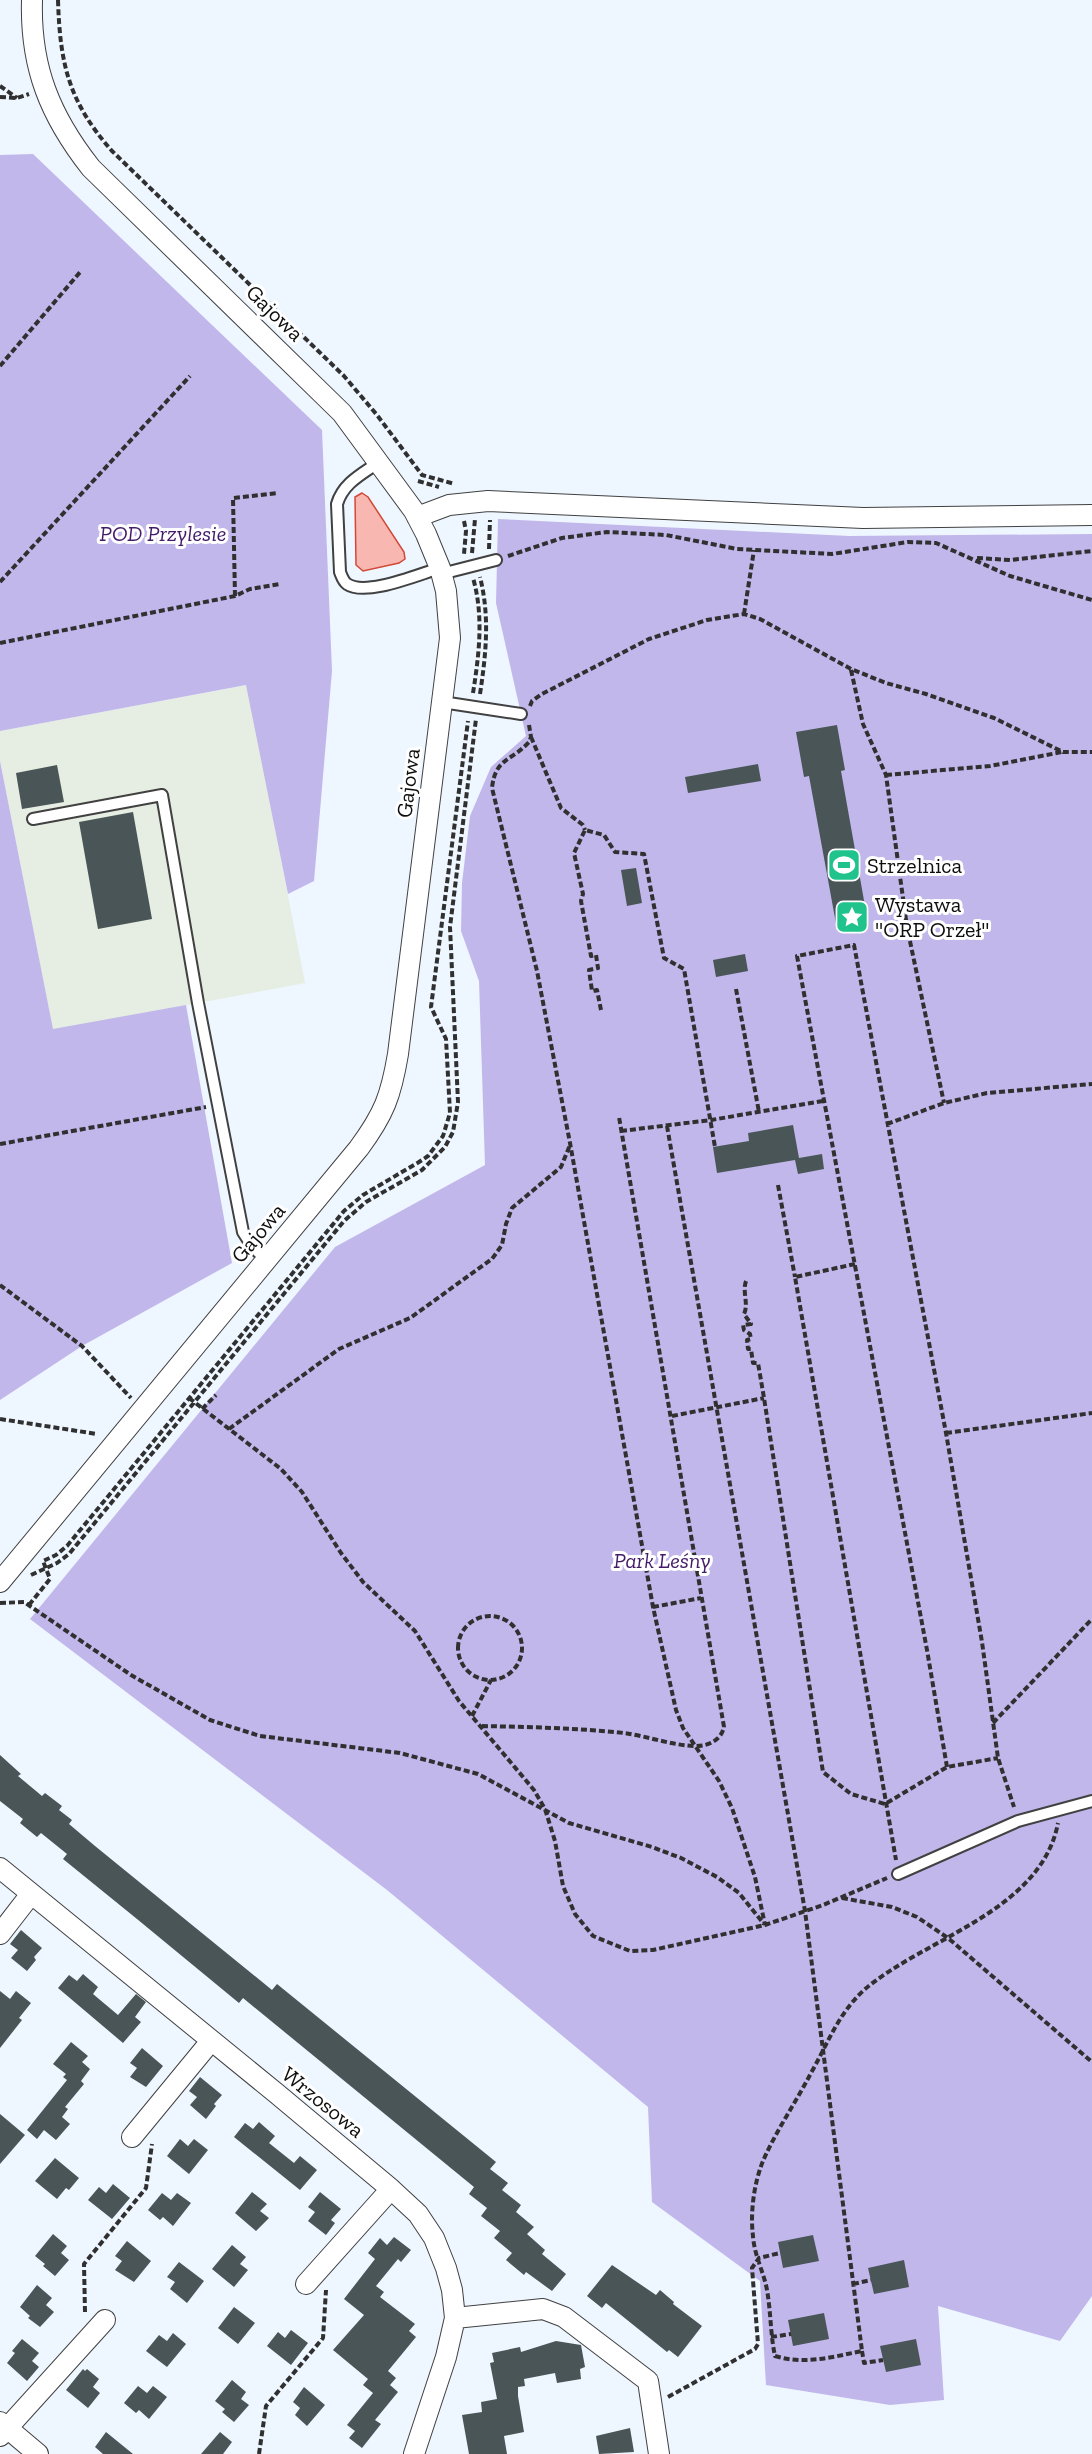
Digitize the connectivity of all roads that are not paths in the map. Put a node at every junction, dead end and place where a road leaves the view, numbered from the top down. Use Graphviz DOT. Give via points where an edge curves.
graph roads {
  1 [pos="32,0"];
  2 [pos="379,462"];
  3 [pos="1092,515"];
  4 [pos="417,516"];
  5 [pos="492,561"];
  6 [pos="441,571"];
  7 [pos="442,702"];
  8 [pos="524,713"];
  9 [pos="33,819"];
  10 [pos="266,1260"];
  11 [pos="7,1577"];
  12 [pos="1092,1801"];
  13 [pos="0,1868"];
  14 [pos="898,1874"];
  15 [pos="31,1894"];
  16 [pos="0,1934"];
  17 [pos="211,2041"];
  18 [pos="132,2137"];
  19 [pos="391,2189"];
  20 [pos="306,2284"];
  21 [pos="455,2318"];
  22 [pos="105,2320"];
  23 [pos="2,2428"];
  24 [pos="38,2454"];
  25 [pos="414,2454"];
  26 [pos="659,2454"];
  1 -- 2 [label="street, Gajowa" via="32,29 44,89 72,143 91,168 328,398"];
  2 -- 4 [label="street, Gajowa"];
  2 -- 6 [label="lane" via="340,493 337,504 343,580 369,589"];
  3 -- 4 [label="street" via="863,518 497,501 443,506"];
  4 -- 6 [label="street, Gajowa"];
  5 -- 6 [label="lane"];
  6 -- 7 [label="street, Gajowa" via="450,638"];
  7 -- 8 [label="lane"];
  7 -- 10 [label="street, Gajowa" via="398,1054 388,1103 359,1148"];
  9 -- 10 [label="lane" via="162,795 243,1232"];
  10 -- 11 [label="street, Gajowa"];
  12 -- 14 [label="lane" via="1018,1821"];
  13 -- 15 [label="street, Wrzosowa"];
  15 -- 16 [label="street"];
  15 -- 17 [label="street, Wrzosowa"];
  17 -- 18 [label="street"];
  17 -- 19 [label="street, Wrzosowa"];
  19 -- 20 [label="street"];
  19 -- 21 [label="street, Wrzosowa" via="418,2214 434,2238 452,2290"];
  21 -- 25 [label="street, Wrzosowa"];
  21 -- 26 [label="street" via="543,2309 564,2318 648,2380"];
  22 -- 23 [label="street"];
  23 -- 24 [label="street"];
}
